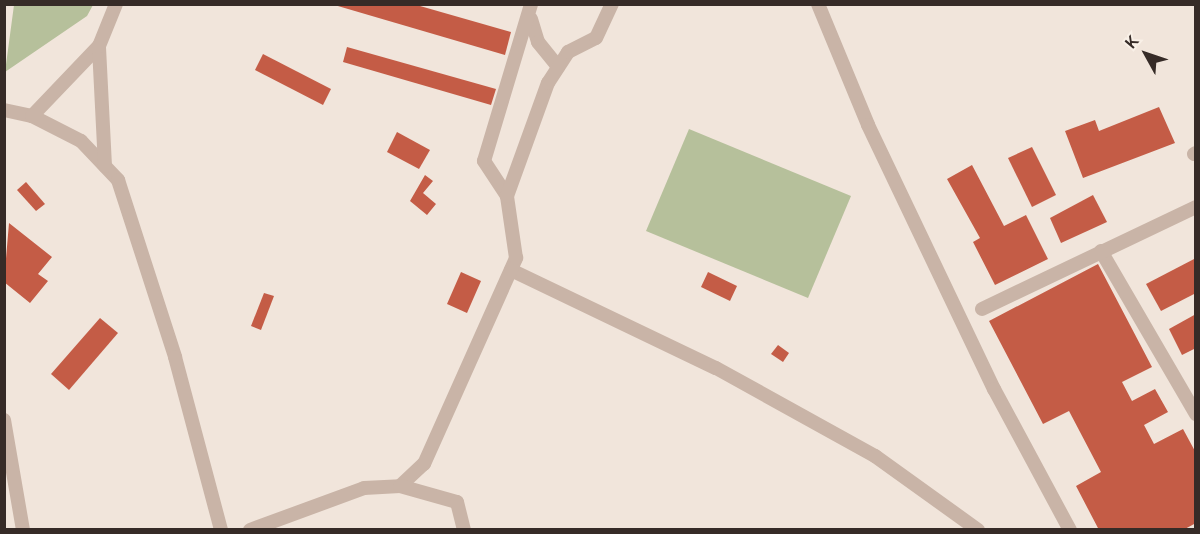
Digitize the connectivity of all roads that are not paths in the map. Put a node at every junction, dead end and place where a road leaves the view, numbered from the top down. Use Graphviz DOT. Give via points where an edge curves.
graph roads {
  1 [pos="116,4"];
  2 [pos="531,4"];
  3 [pos="612,4"];
  4 [pos="818,4"];
  5 [pos="531,19"];
  6 [pos="99,46"];
  7 [pos="558,67"];
  8 [pos="4,110"];
  9 [pos="32,116"];
  10 [pos="105,167"];
  11 [pos="507,196"];
  12 [pos="1196,207"];
  13 [pos="1101,251"];
  14 [pos="511,270"];
  15 [pos="982,309"];
  16 [pos="1196,414"];
  17 [pos="4,420"];
  18 [pos="400,486"];
  19 [pos="280,523"];
  20 [pos="23,530"];
  21 [pos="221,530"];
  22 [pos="250,530"];
  23 [pos="464,530"];
  24 [pos="978,530"];
  25 [pos="1070,530"];
  1 -- 6 [label="street"];
  2 -- 5 [label="street"];
  3 -- 7 [label="street" via="596,38 568,52"];
  4 -- 25 [label="street" via="988,378"];
  5 -- 7 [label="street" via="538,42"];
  5 -- 11 [label="street" via="484,161"];
  6 -- 9 [label="street"];
  6 -- 10 [label="street"];
  7 -- 11 [label="street"];
  8 -- 9 [label="street"];
  9 -- 10 [label="street" via="81,141"];
  10 -- 21 [label="street" via="118,180 137,233"];
  11 -- 14 [label="street" via="516,258"];
  12 -- 13 [label="street"];
  13 -- 15 [label="street"];
  13 -- 16 [label="street"];
  14 -- 18 [label="street" via="424,464"];
  14 -- 24 [label="street" via="716,368 875,456"];
  17 -- 20 [label="street"];
  18 -- 19 [label="street" via="364,488"];
  18 -- 23 [label="street" via="457,502"];
  19 -- 22 [label="street"];
}
